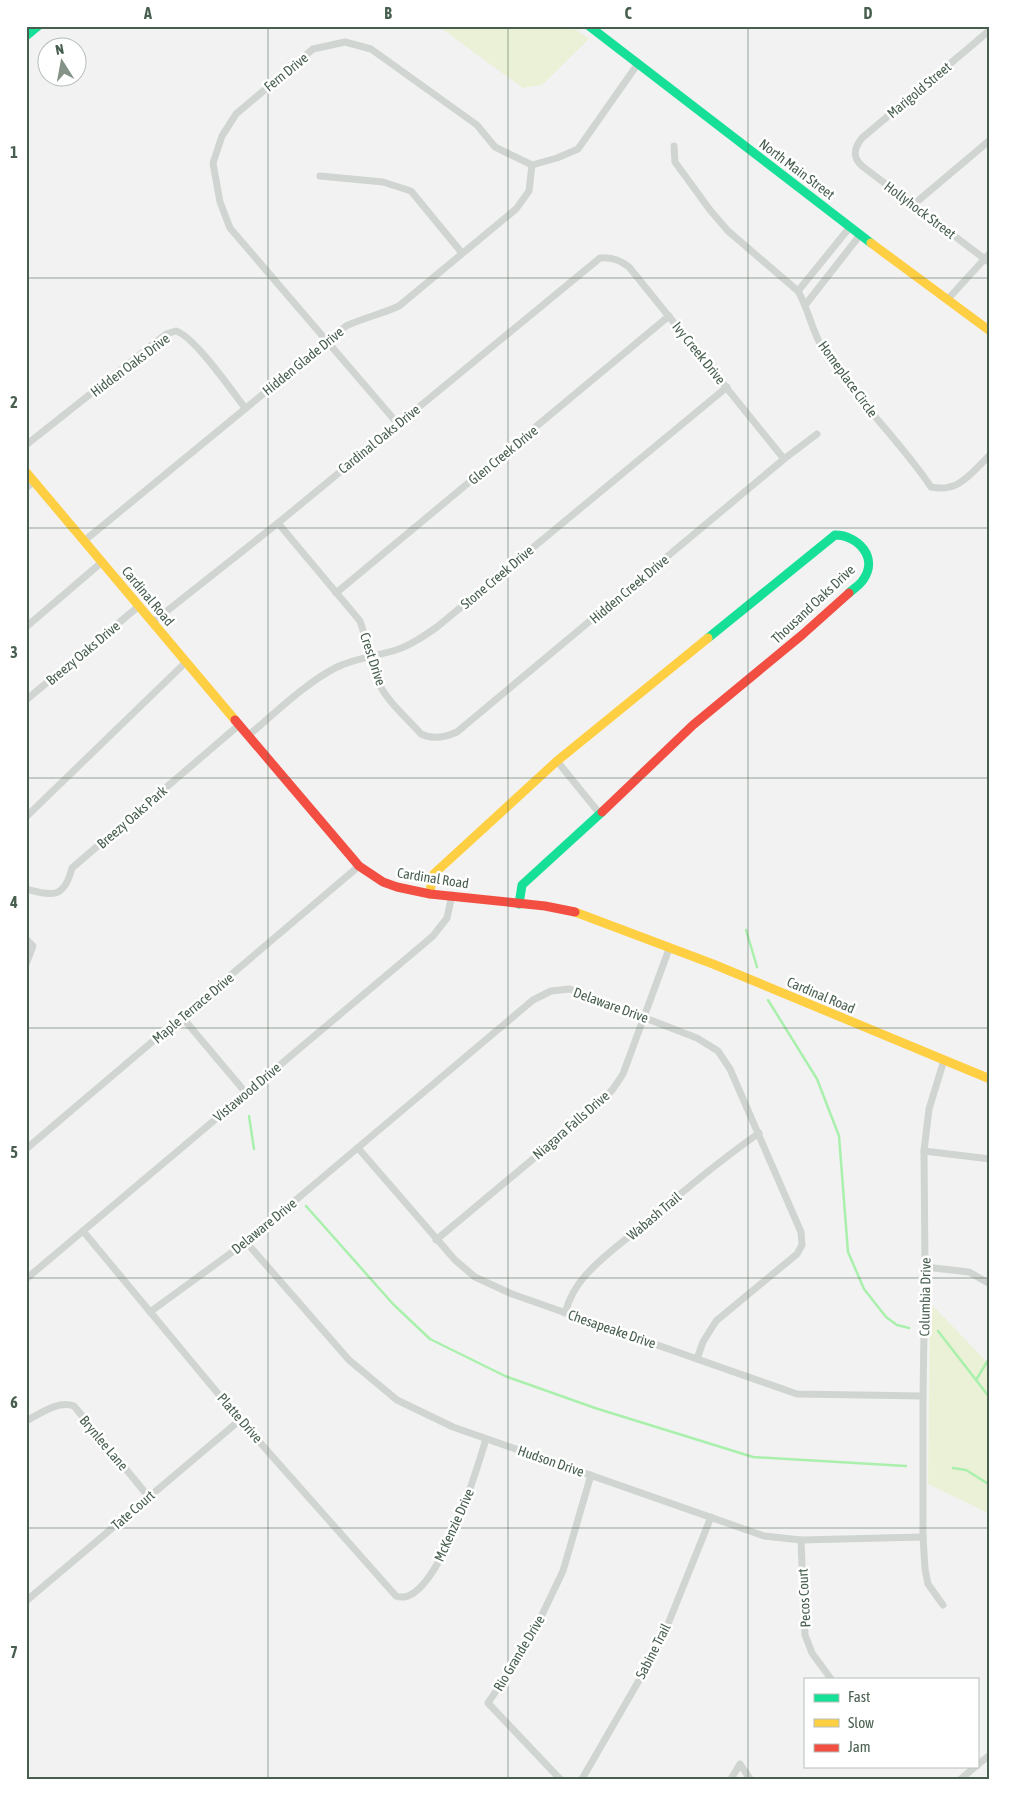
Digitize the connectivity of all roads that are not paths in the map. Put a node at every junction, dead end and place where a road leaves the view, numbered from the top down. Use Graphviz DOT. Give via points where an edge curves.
graph roads {
  1 [pos="38,26"];
  2 [pos="589,26"];
  3 [pos="990,30"];
  4 [pos="26,36"];
  5 [pos="637,65"];
  6 [pos="990,140"];
  7 [pos="674,146"];
  8 [pos="855,153"];
  9 [pos="532,165"];
  10 [pos="320,176"];
  11 [pos="913,204"];
  12 [pos="850,227"];
  13 [pos="860,235"];
  14 [pos="462,253"];
  15 [pos="990,253"];
  16 [pos="605,258"];
  17 [pos="987,261"];
  18 [pos="823,262"];
  19 [pos="832,270"];
  20 [pos="798,291"];
  21 [pos="948,299"];
  22 [pos="806,304"];
  23 [pos="669,316"];
  24 [pos="990,331"];
  25 [pos="326,341"];
  26 [pos="727,387"];
  27 [pos="245,408"];
  28 [pos="398,424"];
  29 [pos="818,434"];
  30 [pos="26,445"];
  31 [pos="990,455"];
  32 [pos="784,460"];
  33 [pos="26,472"];
  34 [pos="34,481"];
  35 [pos="26,488"];
  36 [pos="278,523"];
  37 [pos="84,541"];
  38 [pos="102,562"];
  39 [pos="336,593"];
  40 [pos="139,606"];
  41 [pos="153,622"];
  42 [pos="26,627"];
  43 [pos="371,657"];
  44 [pos="186,662"];
  45 [pos="26,700"];
  46 [pos="239,725"];
  47 [pos="249,735"];
  48 [pos="438,738"];
  49 [pos="557,761"];
  50 [pos="600,814"];
  51 [pos="26,817"];
  52 [pos="359,866"];
  53 [pos="26,889"];
  54 [pos="430,894"];
  55 [pos="452,896"];
  56 [pos="519,904"];
  57 [pos="26,939"];
  58 [pos="669,948"];
  59 [pos="26,964"];
  60 [pos="643,1016"];
  61 [pos="182,1017"];
  62 [pos="944,1060"];
  63 [pos="990,1079"];
  64 [pos="246,1093"];
  65 [pos="759,1133"];
  66 [pos="358,1148"];
  67 [pos="26,1149"];
  68 [pos="924,1151"];
  69 [pos="990,1159"];
  70 [pos="83,1232"];
  71 [pos="436,1240"];
  72 [pos="246,1242"];
  73 [pos="925,1267"];
  74 [pos="26,1279"];
  75 [pos="990,1284"];
  76 [pos="150,1312"];
  77 [pos="565,1312"];
  78 [pos="697,1358"];
  79 [pos="923,1396"];
  80 [pos="240,1420"];
  81 [pos="26,1421"];
  82 [pos="486,1440"];
  83 [pos="591,1475"];
  84 [pos="148,1496"];
  85 [pos="711,1517"];
  86 [pos="923,1537"];
  87 [pos="801,1540"];
  88 [pos="402,1598"];
  89 [pos="26,1601"];
  90 [pos="943,1605"];
  91 [pos="830,1678"];
  92 [pos="990,1755"];
  93 [pos="978,1765"];
  94 [pos="975,1768"];
  95 [pos="560,1779"];
  96 [pos="582,1779"];
  97 [pos="731,1779"];
  98 [pos="750,1779"];
  99 [pos="961,1779"];
  1 -- 4 [label="street"];
  2 -- 5 [label="street, North Main Street"];
  3 -- 8 [label="street, Marigold Street" via="862,138 855,146"];
  5 -- 9 [label="street" via="578,149"];
  5 -- 12 [label="street, North Main Street"];
  6 -- 11 [label="street"];
  7 -- 20 [label="street, Homeplace Circle" via="675,162 710,210 728,231"];
  8 -- 11 [label="street, Hollyhock Street" via="862,166"];
  9 -- 14 [label="street, Hidden Glade Drive" via="529,191 516,209"];
  9 -- 25 [label="street, Fern Drive" via="495,146 477,125 371,49 346,42 313,50 236,114 222,136 213,163 220,202 230,228"];
  10 -- 14 [label="street" via="383,182 410,191"];
  11 -- 17 [label="street, Hollyhock Street"];
  12 -- 13 [label="street, North Main Street"];
  12 -- 18 [label="street"];
  13 -- 19 [label="street"];
  13 -- 21 [label="street, North Main Street"];
  14 -- 25 [label="street, Hidden Glade Drive" via="399,306 346,326"];
  15 -- 17 [label="street"];
  16 -- 23 [label="street, Ivy Creek Drive" via="629,267"];
  16 -- 28 [label="street, Cardinal Oaks Drive" via="595,262"];
  17 -- 21 [label="street"];
  18 -- 19 [label="street"];
  18 -- 20 [label="street"];
  19 -- 22 [label="street"];
  20 -- 22 [label="street, Homeplace Circle"];
  21 -- 24 [label="street, North Main Street"];
  22 -- 31 [label="street, Homeplace Circle" via="823,349 932,487 942,490 954,488"];
  23 -- 26 [label="street, Ivy Creek Drive"];
  23 -- 39 [label="street, Glen Creek Drive"];
  25 -- 27 [label="street, Hidden Glade Drive"];
  25 -- 28 [label="street, Fern Drive"];
  26 -- 32 [label="street, Ivy Creek Drive"];
  26 -- 43 [label="street, Stone Creek Drive" via="437,627 419,640"];
  27 -- 30 [label="street, Hidden Oaks Drive" via="199,349 186,336 176,332 166,334"];
  27 -- 37 [label="street, Hidden Glade Drive"];
  28 -- 36 [label="street, Cardinal Oaks Drive"];
  29 -- 32 [label="street, Hidden Creek Drive"];
  32 -- 48 [label="street, Hidden Creek Drive" via="457,732"];
  33 -- 34 [label="street, Cardinal Road"];
  34 -- 35 [label="street"];
  34 -- 37 [label="street, Cardinal Road"];
  36 -- 39 [label="street, Crest Drive"];
  36 -- 41 [label="street, Cardinal Oaks Drive"];
  37 -- 38 [label="street, Cardinal Road"];
  38 -- 40 [label="street, Cardinal Road"];
  38 -- 42 [label="street"];
  39 -- 43 [label="street, Crest Drive" via="360,622"];
  40 -- 41 [label="street, Cardinal Road"];
  40 -- 45 [label="street, Breezy Oaks Drive"];
  41 -- 44 [label="street, Cardinal Road"];
  43 -- 47 [label="street, Stone Creek Drive" via="338,666 323,675"];
  43 -- 48 [label="street, Crest Drive" via="376,677 387,697 420,734"];
  44 -- 46 [label="street, Cardinal Road"];
  44 -- 51 [label="street"];
  46 -- 47 [label="street, Cardinal Road"];
  46 -- 53 [label="street, Breezy Oaks Park" via="72,868 68,883 58,892 45,894"];
  47 -- 52 [label="street, Cardinal Road"];
  49 -- 50 [label="street"];
  49 -- 50 [label="street, Thousand Oaks Drive" via="835,534 856,541 866,552 869,562 863,580 693,725"];
  49 -- 54 [label="street, Thousand Oaks Drive" via="432,876"];
  50 -- 56 [label="street, Thousand Oaks Drive" via="522,886"];
  52 -- 54 [label="street, Cardinal Road" via="397,888"];
  52 -- 61 [label="street, Maple Terrace Drive"];
  54 -- 55 [label="street, Cardinal Road"];
  55 -- 56 [label="street, Cardinal Road"];
  55 -- 64 [label="street, Vistawood Drive" via="447,918 433,936"];
  56 -- 58 [label="street, Cardinal Road" via="571,911"];
  57 -- 59 [label="street" via="33,946"];
  58 -- 60 [label="street, Niagara Falls Drive"];
  58 -- 62 [label="street, Cardinal Road"];
  60 -- 65 [label="street, Delaware Drive" via="697,1038 718,1052 730,1069"];
  60 -- 66 [label="street, Delaware Drive" via="570,989 542,995"];
  60 -- 71 [label="street, Niagara Falls Drive" via="623,1074 613,1089"];
  61 -- 64 [label="street"];
  61 -- 67 [label="street, Maple Terrace Drive"];
  62 -- 63 [label="street, Cardinal Road"];
  62 -- 68 [label="street, Columbia Drive" via="929,1109"];
  64 -- 70 [label="street, Vistawood Drive"];
  65 -- 77 [label="street, Wabash Trail" via="602,1260 576,1288"];
  65 -- 78 [label="street, Delaware Drive" via="801,1232 802,1245 797,1254 716,1321"];
  66 -- 71 [label="street, Chesapeake Drive"];
  66 -- 72 [label="street, Delaware Drive"];
  68 -- 69 [label="street"];
  68 -- 73 [label="street, Columbia Drive"];
  70 -- 74 [label="street, Vistawood Drive"];
  70 -- 76 [label="street, Platte Drive"];
  71 -- 77 [label="street, Chesapeake Drive" via="474,1277"];
  72 -- 76 [label="street, Delaware Drive"];
  72 -- 82 [label="street, Hudson Drive" via="349,1360 372,1381 424,1415"];
  73 -- 75 [label="street" via="969,1272"];
  73 -- 79 [label="street, Columbia Drive"];
  76 -- 80 [label="street, Platte Drive"];
  77 -- 78 [label="street, Chesapeake Drive"];
  78 -- 79 [label="street, Chesapeake Drive" via="797,1394"];
  79 -- 86 [label="street, Columbia Drive"];
  80 -- 84 [label="street, Tate Court"];
  80 -- 88 [label="street, Platte Drive" via="396,1596"];
  81 -- 84 [label="street, Brynlee Lane" via="60,1404 74,1406"];
  82 -- 83 [label="street, Hudson Drive"];
  82 -- 88 [label="street, McKenzie Drive" via="457,1524 442,1556 421,1585"];
  83 -- 85 [label="street, Hudson Drive"];
  83 -- 95 [label="street, Rio Grande Drive" via="563,1571 529,1642 488,1703"];
  84 -- 89 [label="street, Tate Court"];
  85 -- 87 [label="street, Hudson Drive" via="764,1536"];
  85 -- 96 [label="street, Sabine Trail" via="660,1644"];
  86 -- 87 [label="street, Hudson Drive"];
  86 -- 90 [label="street, Columbia Drive" via="928,1584"];
  87 -- 91 [label="street, Pecos Court" via="806,1636 812,1653"];
  92 -- 93 [label="street"];
  94 -- 99 [label="street"];
  97 -- 98 [label="street" via="740,1764"];
}
